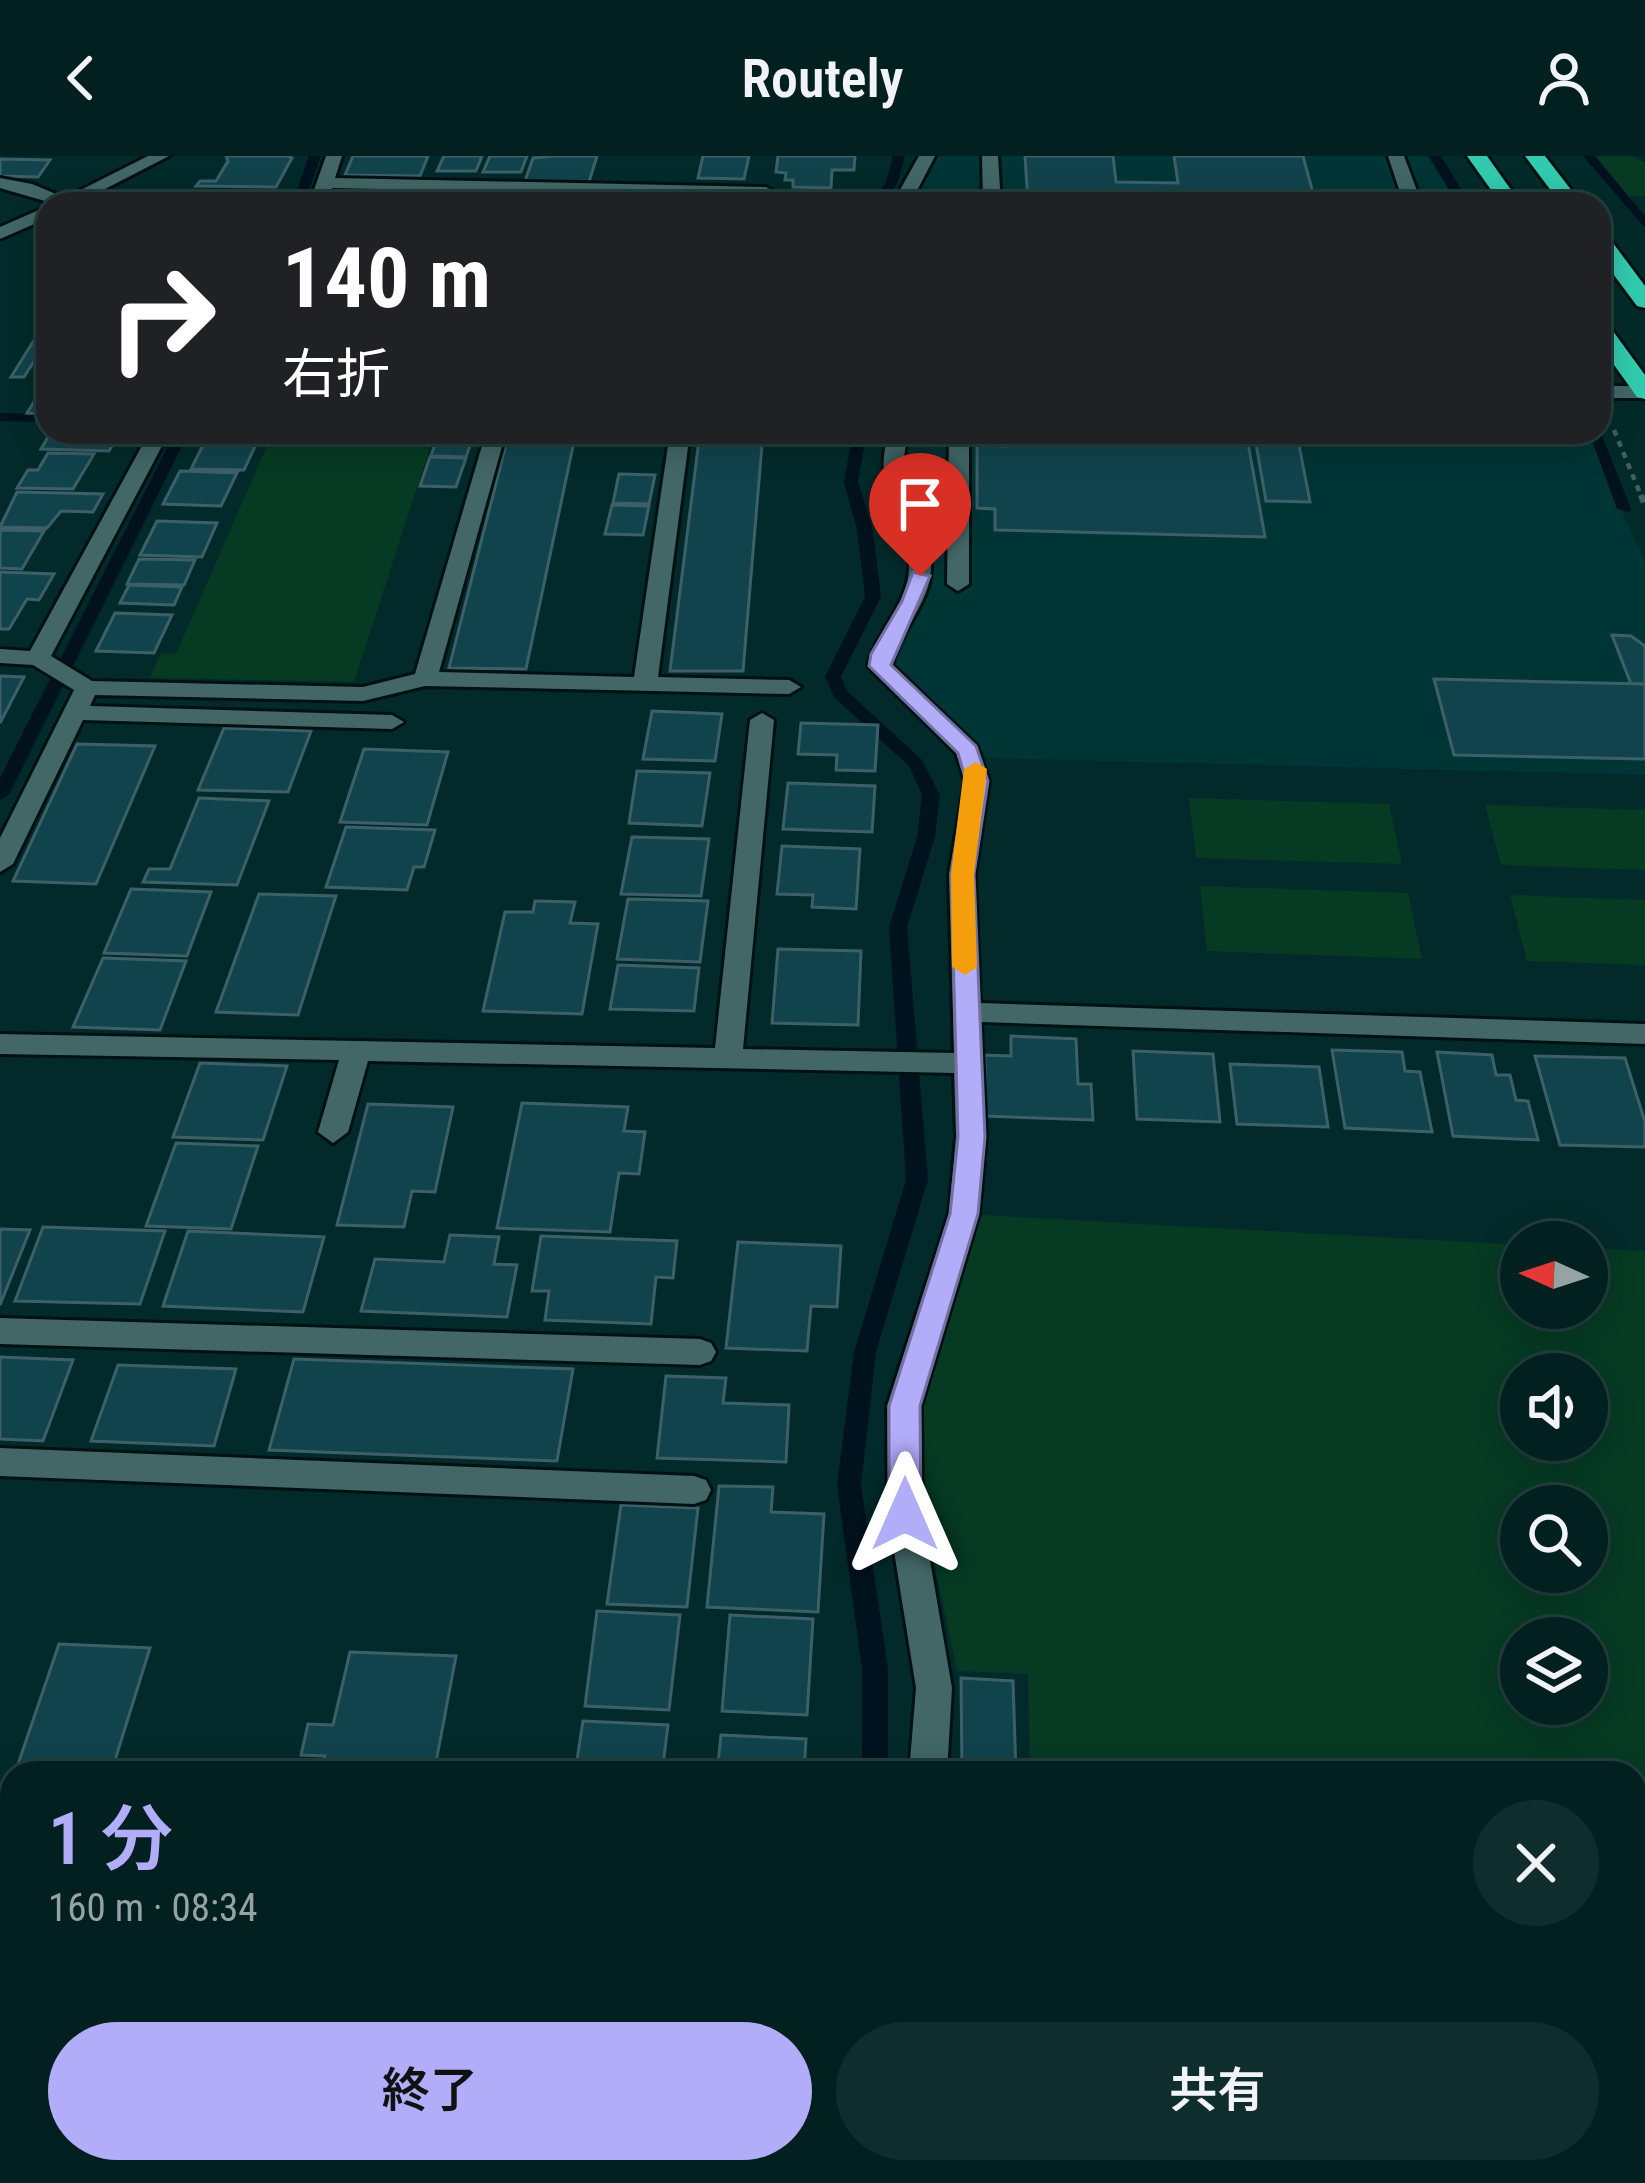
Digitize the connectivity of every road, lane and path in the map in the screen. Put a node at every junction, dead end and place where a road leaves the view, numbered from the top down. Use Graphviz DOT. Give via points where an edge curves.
graph roads {
  1 [pos="161,156"];
  2 [pos="334,156"];
  3 [pos="927,156"];
  4 [pos="990,156"];
  5 [pos="1396,156"];
  6 [pos="1477,156"];
  7 [pos="1535,156"];
  8 [pos="0,183"];
  9 [pos="328,183"];
  10 [pos="36,192"];
  11 [pos="87,192"];
  12 [pos="324,192"];
  13 [pos="766,192"];
  14 [pos="908,192"];
  15 [pos="992,192"];
  16 [pos="1409,192"];
  17 [pos="1502,192"];
  18 [pos="1563,192"];
  19 [pos="36,217"];
  20 [pos="0,234"];
  21 [pos="1611,256"];
  22 [pos="1645,301"];
  23 [pos="1611,345"];
  24 [pos="1611,392"];
  25 [pos="1645,392"];
  26 [pos="1620,442"];
  27 [pos="153,444"];
  28 [pos="493,444"];
  29 [pos="678,444"];
  30 [pos="894,444"];
  31 [pos="958,444"];
  32 [pos="1645,506"];
  33 [pos="958,584"];
  34 [pos="0,656"];
  35 [pos="43,660"];
  36 [pos="425,679"];
  37 [pos="645,684"];
  38 [pos="81,685"];
  39 [pos="789,687"];
  40 [pos="76,713"];
  41 [pos="762,720"];
  42 [pos="392,722"];
  43 [pos="0,864"];
  44 [pos="966,1012"];
  45 [pos="1645,1034"];
  46 [pos="0,1044"];
  47 [pos="356,1052"];
  48 [pos="728,1060"];
  49 [pos="962,1063"];
  50 [pos="333,1132"];
  51 [pos="0,1330"];
  52 [pos="700,1352"];
  53 [pos="0,1462"];
  54 [pos="694,1490"];
  55 [pos="929,1761"];
  1 -- 11 [label="street"];
  2 -- 9 [label="street"];
  3 -- 14 [label="street"];
  4 -- 15 [label="street"];
  5 -- 16 [label="street"];
  6 -- 17 [label="highway"];
  7 -- 18 [label="highway"];
  8 -- 10 [label="street"];
  9 -- 12 [label="street"];
  9 -- 13 [label="street"];
  19 -- 20 [label="street"];
  21 -- 22 [label="highway"];
  23 -- 25 [label="highway"];
  24 -- 25 [label="street"];
  26 -- 32 [label="path"];
  27 -- 35 [label="street"];
  28 -- 36 [label="street"];
  29 -- 37 [label="street"];
  30 -- 44 [label="street" via="890,478 919,550 920,576 880,666 975,766 962,874"];
  31 -- 33 [label="street"];
  34 -- 35 [label="street"];
  35 -- 38 [label="street"];
  36 -- 37 [label="street"];
  36 -- 38 [label="street" via="363,694"];
  37 -- 39 [label="street"];
  38 -- 40 [label="street"];
  40 -- 42 [label="street"];
  40 -- 43 [label="street"];
  41 -- 48 [label="street"];
  44 -- 45 [label="street"];
  44 -- 49 [label="street"];
  46 -- 47 [label="street"];
  47 -- 48 [label="street"];
  47 -- 50 [label="street"];
  48 -- 49 [label="street"];
  49 -- 55 [label="street" via="971,1137 964,1214 904,1406 905,1514 934,1688"];
  51 -- 52 [label="street"];
  53 -- 54 [label="street"];
}
